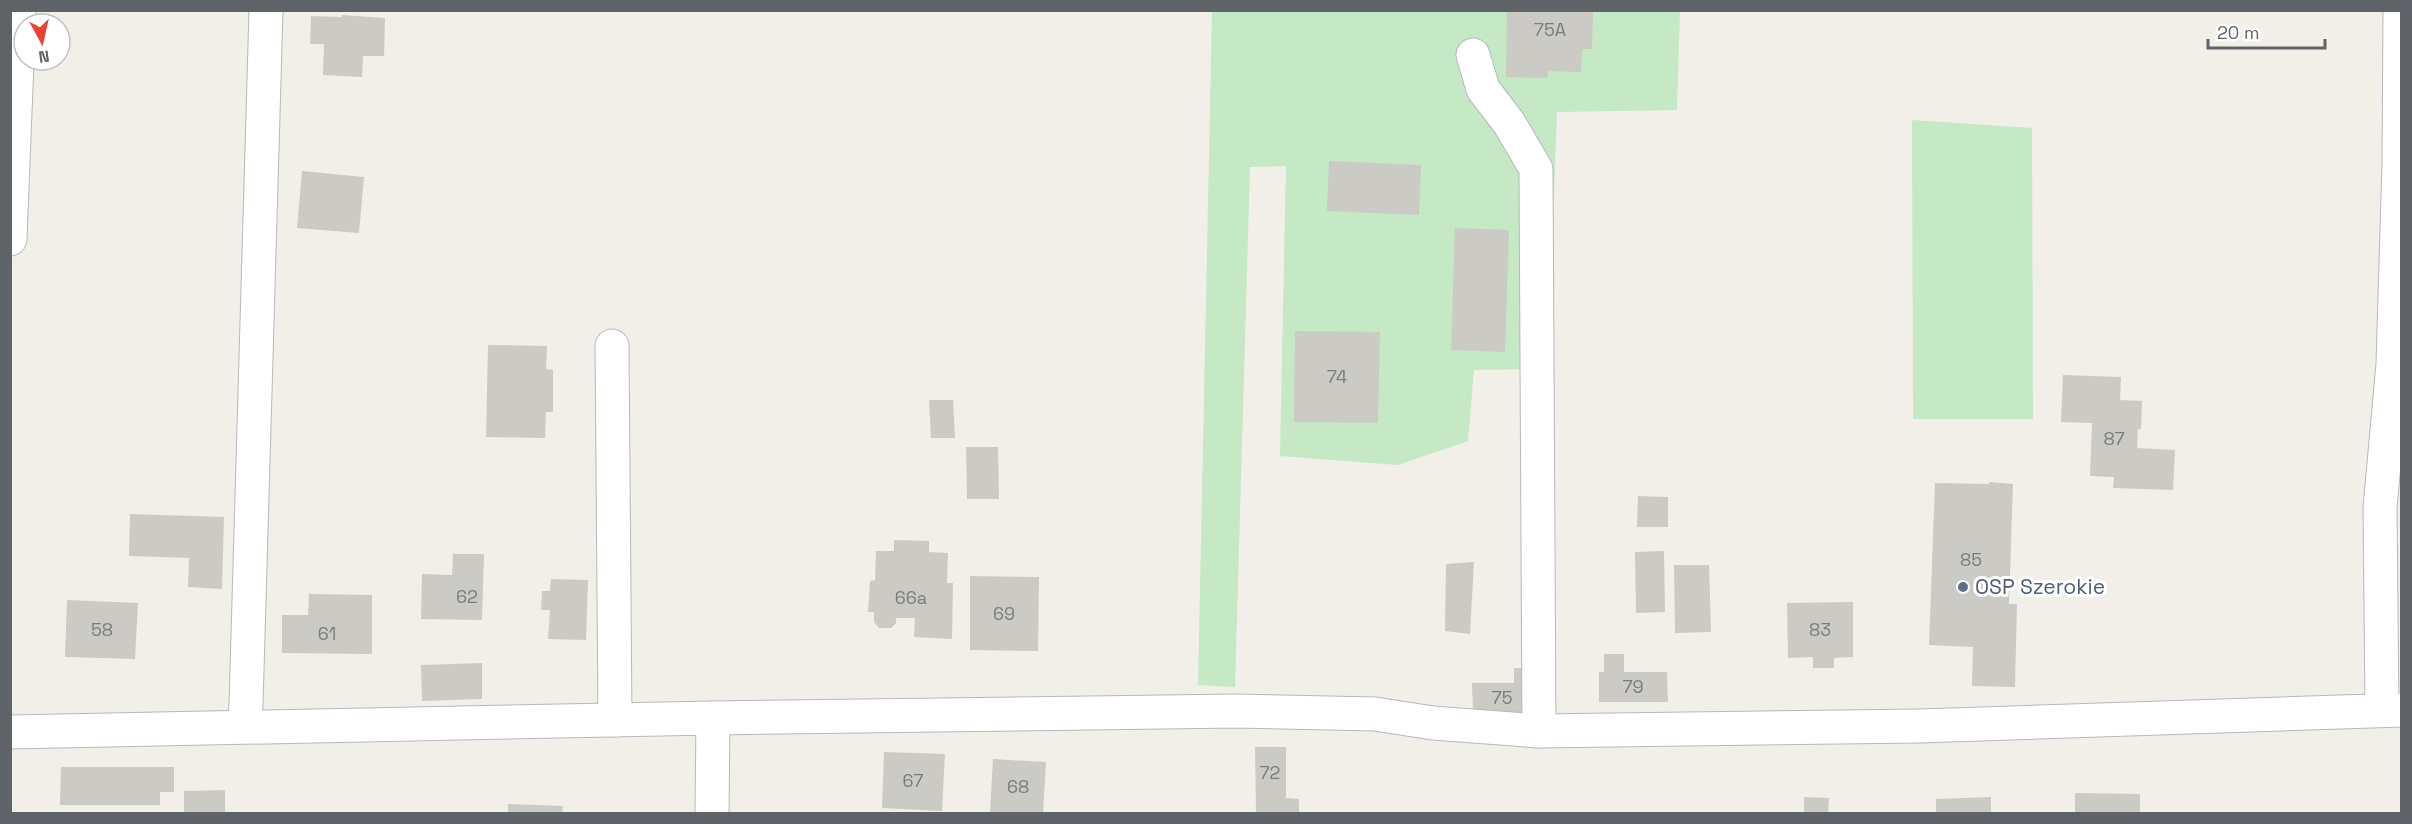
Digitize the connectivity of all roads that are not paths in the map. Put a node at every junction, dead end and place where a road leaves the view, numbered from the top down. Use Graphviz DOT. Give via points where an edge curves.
graph roads {
  1 [pos="19,10"];
  2 [pos="266,10"];
  3 [pos="2400,10"];
  4 [pos="1473,55"];
  5 [pos="10,239"];
  6 [pos="612,345"];
  7 [pos="2392,710"];
  8 [pos="713,718"];
  9 [pos="615,720"];
  10 [pos="244,726"];
  11 [pos="1539,731"];
  12 [pos="10,732"];
  13 [pos="712,813"];
  1 -- 5 [label="street"];
  2 -- 10 [label="street"];
  3 -- 7 [label="street" via="2393,364 2380,508"];
  4 -- 11 [label="street" via="1483,89 1536,169"];
  6 -- 9 [label="street"];
  7 -- 11 [label="street" via="1920,726"];
  8 -- 9 [label="street"];
  8 -- 11 [label="street" via="1236,711 1375,714"];
  8 -- 13 [label="street"];
  9 -- 10 [label="street"];
  10 -- 12 [label="street"];
}
